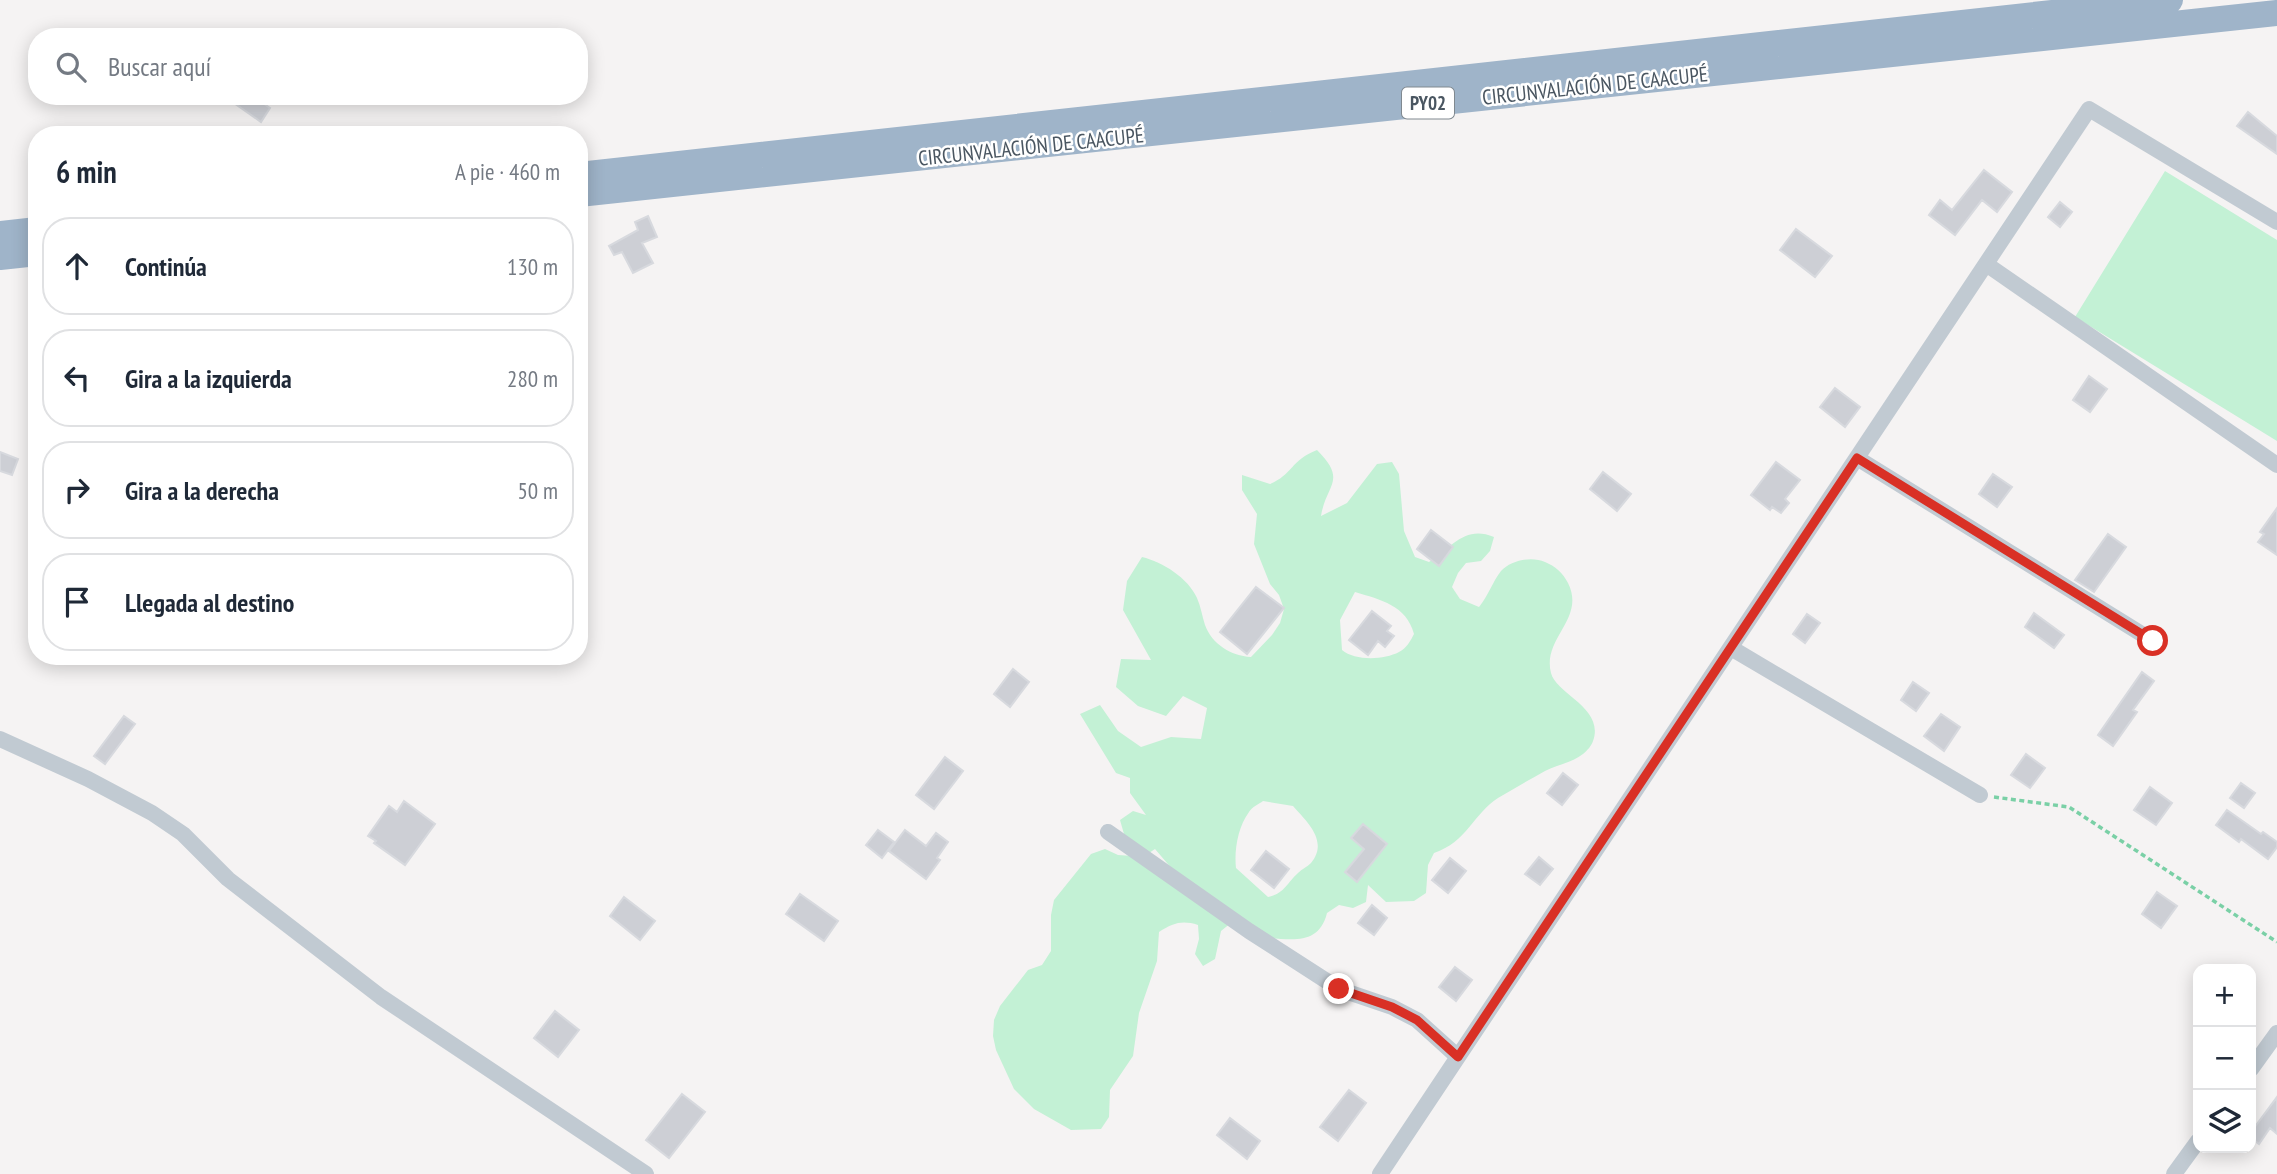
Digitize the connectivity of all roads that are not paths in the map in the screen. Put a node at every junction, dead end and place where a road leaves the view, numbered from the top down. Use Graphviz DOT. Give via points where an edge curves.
graph roads {
  1 [pos="2170,0"];
  2 [pos="2277,13"];
  3 [pos="588,174"];
  4 [pos="588,193"];
  5 [pos="2277,222"];
  6 [pos="28,231"];
  7 [pos="0,234"];
  8 [pos="28,254"];
  9 [pos="0,257"];
  10 [pos="1986,264"];
  11 [pos="1857,458"];
  12 [pos="2277,465"];
  13 [pos="2153,641"];
  14 [pos="1731,648"];
  15 [pos="0,739"];
  16 [pos="1980,795"];
  17 [pos="1108,832"];
  18 [pos="2277,1033"];
  19 [pos="1458,1057"];
  20 [pos="2256,1062"];
  21 [pos="2193,1148"];
  22 [pos="646,1174"];
  23 [pos="1380,1174"];
  24 [pos="2174,1174"];
  1 -- 3 [label="highway, CIRCUNVALACIÓN DE CAACUPÉ / PY02"];
  2 -- 4 [label="highway, CIRCUNVALACIÓN DE CAACUPÉ / PY02"];
  5 -- 10 [label="street" via="2089,108"];
  6 -- 7 [label="highway"];
  8 -- 9 [label="highway"];
  10 -- 11 [label="street"];
  10 -- 12 [label="street"];
  11 -- 13 [label="street"];
  11 -- 14 [label="street"];
  14 -- 16 [label="street"];
  14 -- 19 [label="street"];
  15 -- 22 [label="street" via="88,779 173,827 228,879 382,997"];
  17 -- 19 [label="street" via="1339,989 1417,1020"];
  18 -- 20 [label="street"];
  19 -- 23 [label="street"];
  21 -- 24 [label="street"];
}
